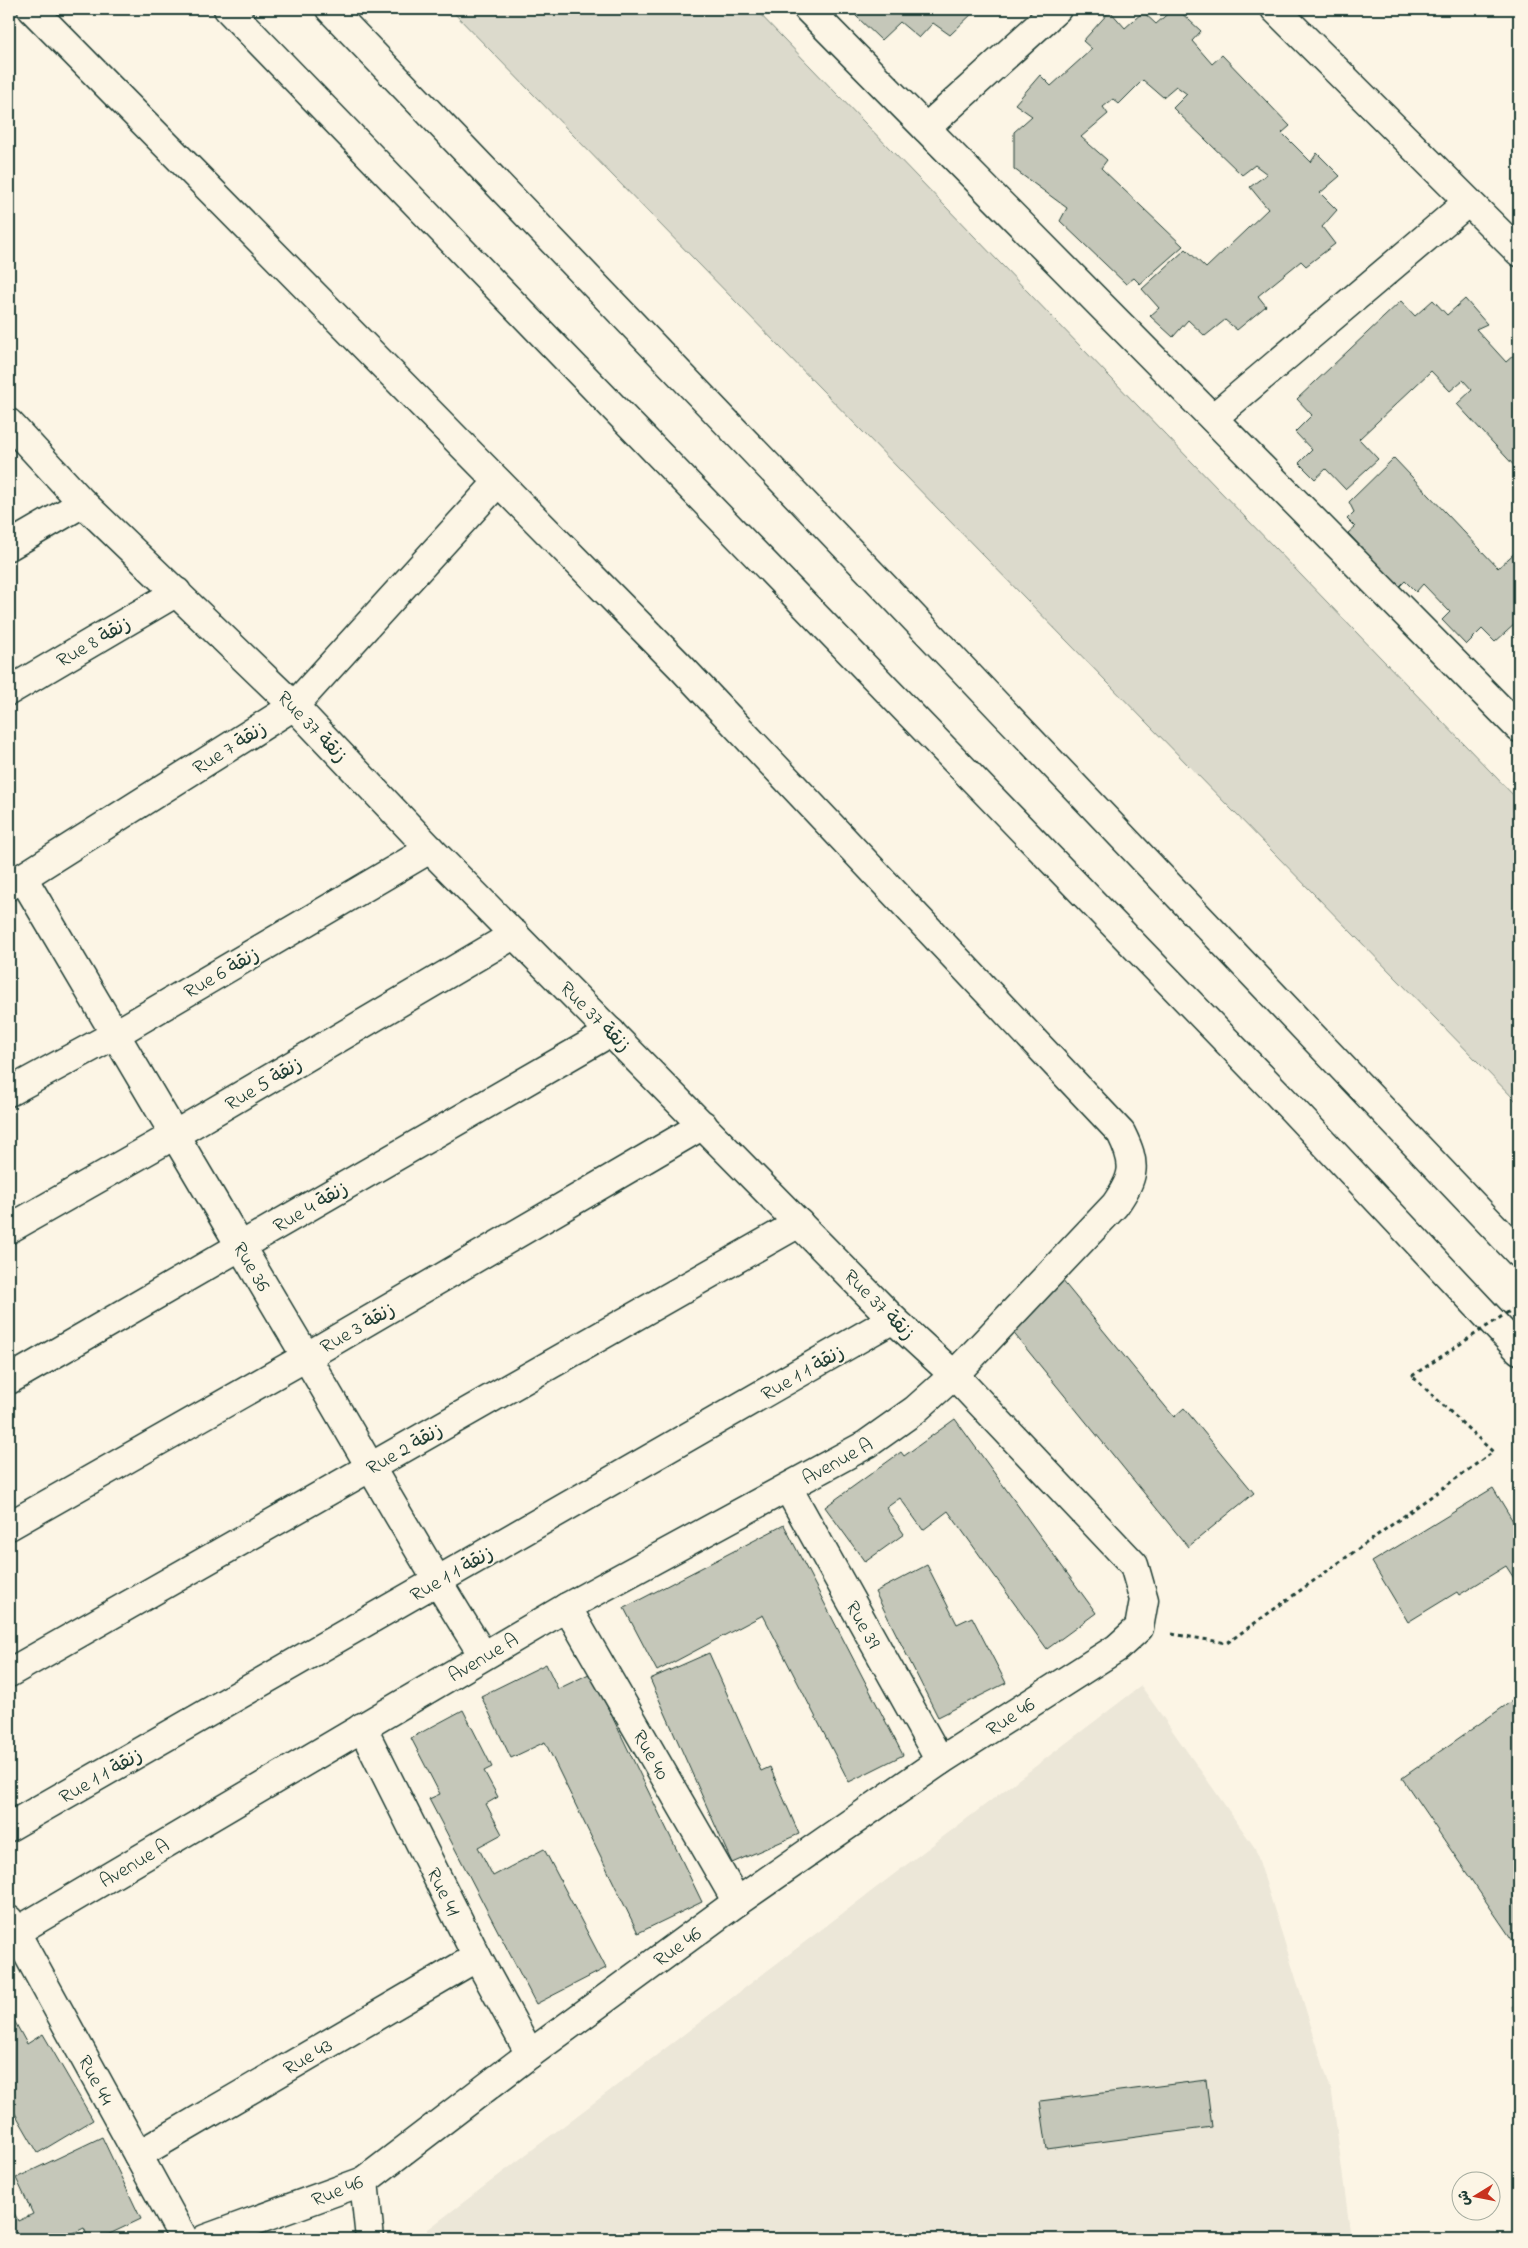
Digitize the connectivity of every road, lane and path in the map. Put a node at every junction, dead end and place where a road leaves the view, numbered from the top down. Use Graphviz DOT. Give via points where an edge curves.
graph roads {
  1 [pos="32,9"];
  2 [pos="228,9"];
  3 [pos="330,9"];
  4 [pos="808,9"];
  5 [pos="1057,9"];
  6 [pos="1275,9"];
  7 [pos="926,128"];
  8 [pos="1468,202"];
  9 [pos="1519,252"];
  10 [pos="1213,418"];
  11 [pos="9,423"];
  12 [pos="498,482"];
  13 [pos="83,503"];
  14 [pos="9,546"];
  15 [pos="177,592"];
  16 [pos="9,690"];
  17 [pos="294,706"];
  18 [pos="1515,715"];
  19 [pos="430,849"];
  20 [pos="16,882"];
  21 [pos="515,934"];
  22 [pos="611,1032"];
  23 [pos="114,1035"];
  24 [pos="9,1092"];
  25 [pos="703,1125"];
  26 [pos="176,1134"];
  27 [pos="799,1223"];
  28 [pos="9,1229"];
  29 [pos="241,1246"];
  30 [pos="1519,1253"];
  31 [pos="1519,1305"];
  32 [pos="893,1319"];
  33 [pos="1519,1350"];
  34 [pos="306,1357"];
  35 [pos="954,1374"];
  36 [pos="9,1380"];
  37 [pos="370,1468"];
  38 [pos="788,1488"];
  39 [pos="9,1526"];
  40 [pos="437,1582"];
  41 [pos="567,1607"];
  42 [pos="1138,1628"];
  43 [pos="483,1655"];
  44 [pos="9,1673"];
  45 [pos="362,1728"];
  46 [pos="940,1761"];
  47 [pos="9,1827"];
  48 [pos="737,1902"];
  49 [pos="11,1929"];
  50 [pos="477,1957"];
  51 [pos="530,2054"];
  52 [pos="138,2155"];
  53 [pos="364,2181"];
  54 [pos="184,2239"];
  55 [pos="205,2239"];
  56 [pos="370,2239"];
  1 -- 12 [label="main road, Avenue A"];
  2 -- 33 [label="main road" via="1270,1086"];
  3 -- 30 [label="main road"];
  4 -- 7 [label="main road"];
  5 -- 7 [label="main road"];
  6 -- 8 [label="main road"];
  7 -- 10 [label="main road"];
  8 -- 9 [label="main road"];
  8 -- 10 [label="main road"];
  10 -- 18 [label="main road"];
  11 -- 13 [label="main road, Rue 37 زنقة"];
  12 -- 17 [label="main road, Rue 7 زنقة"];
  12 -- 35 [label="main road, Avenue A" via="680,666 1121,1133 1130,1151 1133,1170 1128,1186 1115,1205"];
  13 -- 14 [label="main road"];
  13 -- 15 [label="main road, Rue 37 زنقة"];
  15 -- 16 [label="main road, Rue 8 زنقة"];
  15 -- 17 [label="main road, Rue 37 زنقة"];
  17 -- 19 [label="main road, Rue 37 زنقة"];
  17 -- 20 [label="main road, Rue 7 زنقة"];
  19 -- 21 [label="main road, Rue 37 زنقة"];
  19 -- 23 [label="main road, Rue 6 زنقة"];
  20 -- 23 [label="main road, Rue 36"];
  21 -- 22 [label="main road, Rue 37 زنقة"];
  21 -- 26 [label="main road, Rue 5 زنقة"];
  22 -- 25 [label="main road, Rue 37 زنقة"];
  22 -- 29 [label="main road, Rue 4 زنقة"];
  23 -- 24 [label="main road, Rue 6 زنقة"];
  23 -- 26 [label="main road, Rue 36"];
  25 -- 27 [label="main road, Rue 37 زنقة"];
  25 -- 34 [label="main road, Rue 3 زنقة"];
  26 -- 28 [label="main road, Rue 5 زنقة"];
  26 -- 29 [label="main road, Rue 36"];
  27 -- 32 [label="main road, Rue 37 زنقة"];
  27 -- 37 [label="main road, Rue 2 زنقة"];
  29 -- 34 [label="main road, Rue 36"];
  29 -- 36 [label="main road, Rue 4 زنقة"];
  31 -- 42 [label="path, bridge" via="1412,1376 1493,1452 1227,1643"];
  32 -- 35 [label="main road, Rue 37 زنقة"];
  32 -- 40 [label="main road, Rue 1 زنقة 1"];
  34 -- 37 [label="main road, Rue 36"];
  34 -- 39 [label="main road, Rue 3 زنقة"];
  35 -- 38 [label="main road, Avenue A" via="915,1410 867,1444"];
  35 -- 42 [label="main road, Rue 37 زنقة" via="1134,1565 1144,1600"];
  37 -- 40 [label="main road, Rue 36"];
  37 -- 44 [label="main road, Rue 2 زنقة"];
  38 -- 41 [label="main road, Avenue A"];
  38 -- 46 [label="main road, Rue 39"];
  40 -- 43 [label="main road, Rue 36"];
  40 -- 47 [label="main road, Rue 1 زنقة 1"];
  41 -- 43 [label="main road, Avenue A"];
  41 -- 48 [label="main road, Rue 40"];
  42 -- 46 [label="main road, Rue 46" via="1118,1648"];
  43 -- 45 [label="main road, Avenue A"];
  45 -- 49 [label="main road, Avenue A"];
  45 -- 50 [label="main road, Rue 41"];
  46 -- 48 [label="main road, Rue 46"];
  48 -- 51 [label="main road, Rue 46"];
  49 -- 52 [label="main road, Rue 44"];
  50 -- 51 [label="main road, Rue 41"];
  50 -- 52 [label="main road, Rue 43"];
  51 -- 53 [label="main road, Rue 46"];
  52 -- 54 [label="main road, Rue 44"];
  53 -- 55 [label="main road, Rue 46"];
  53 -- 56 [label="main road"];
}
